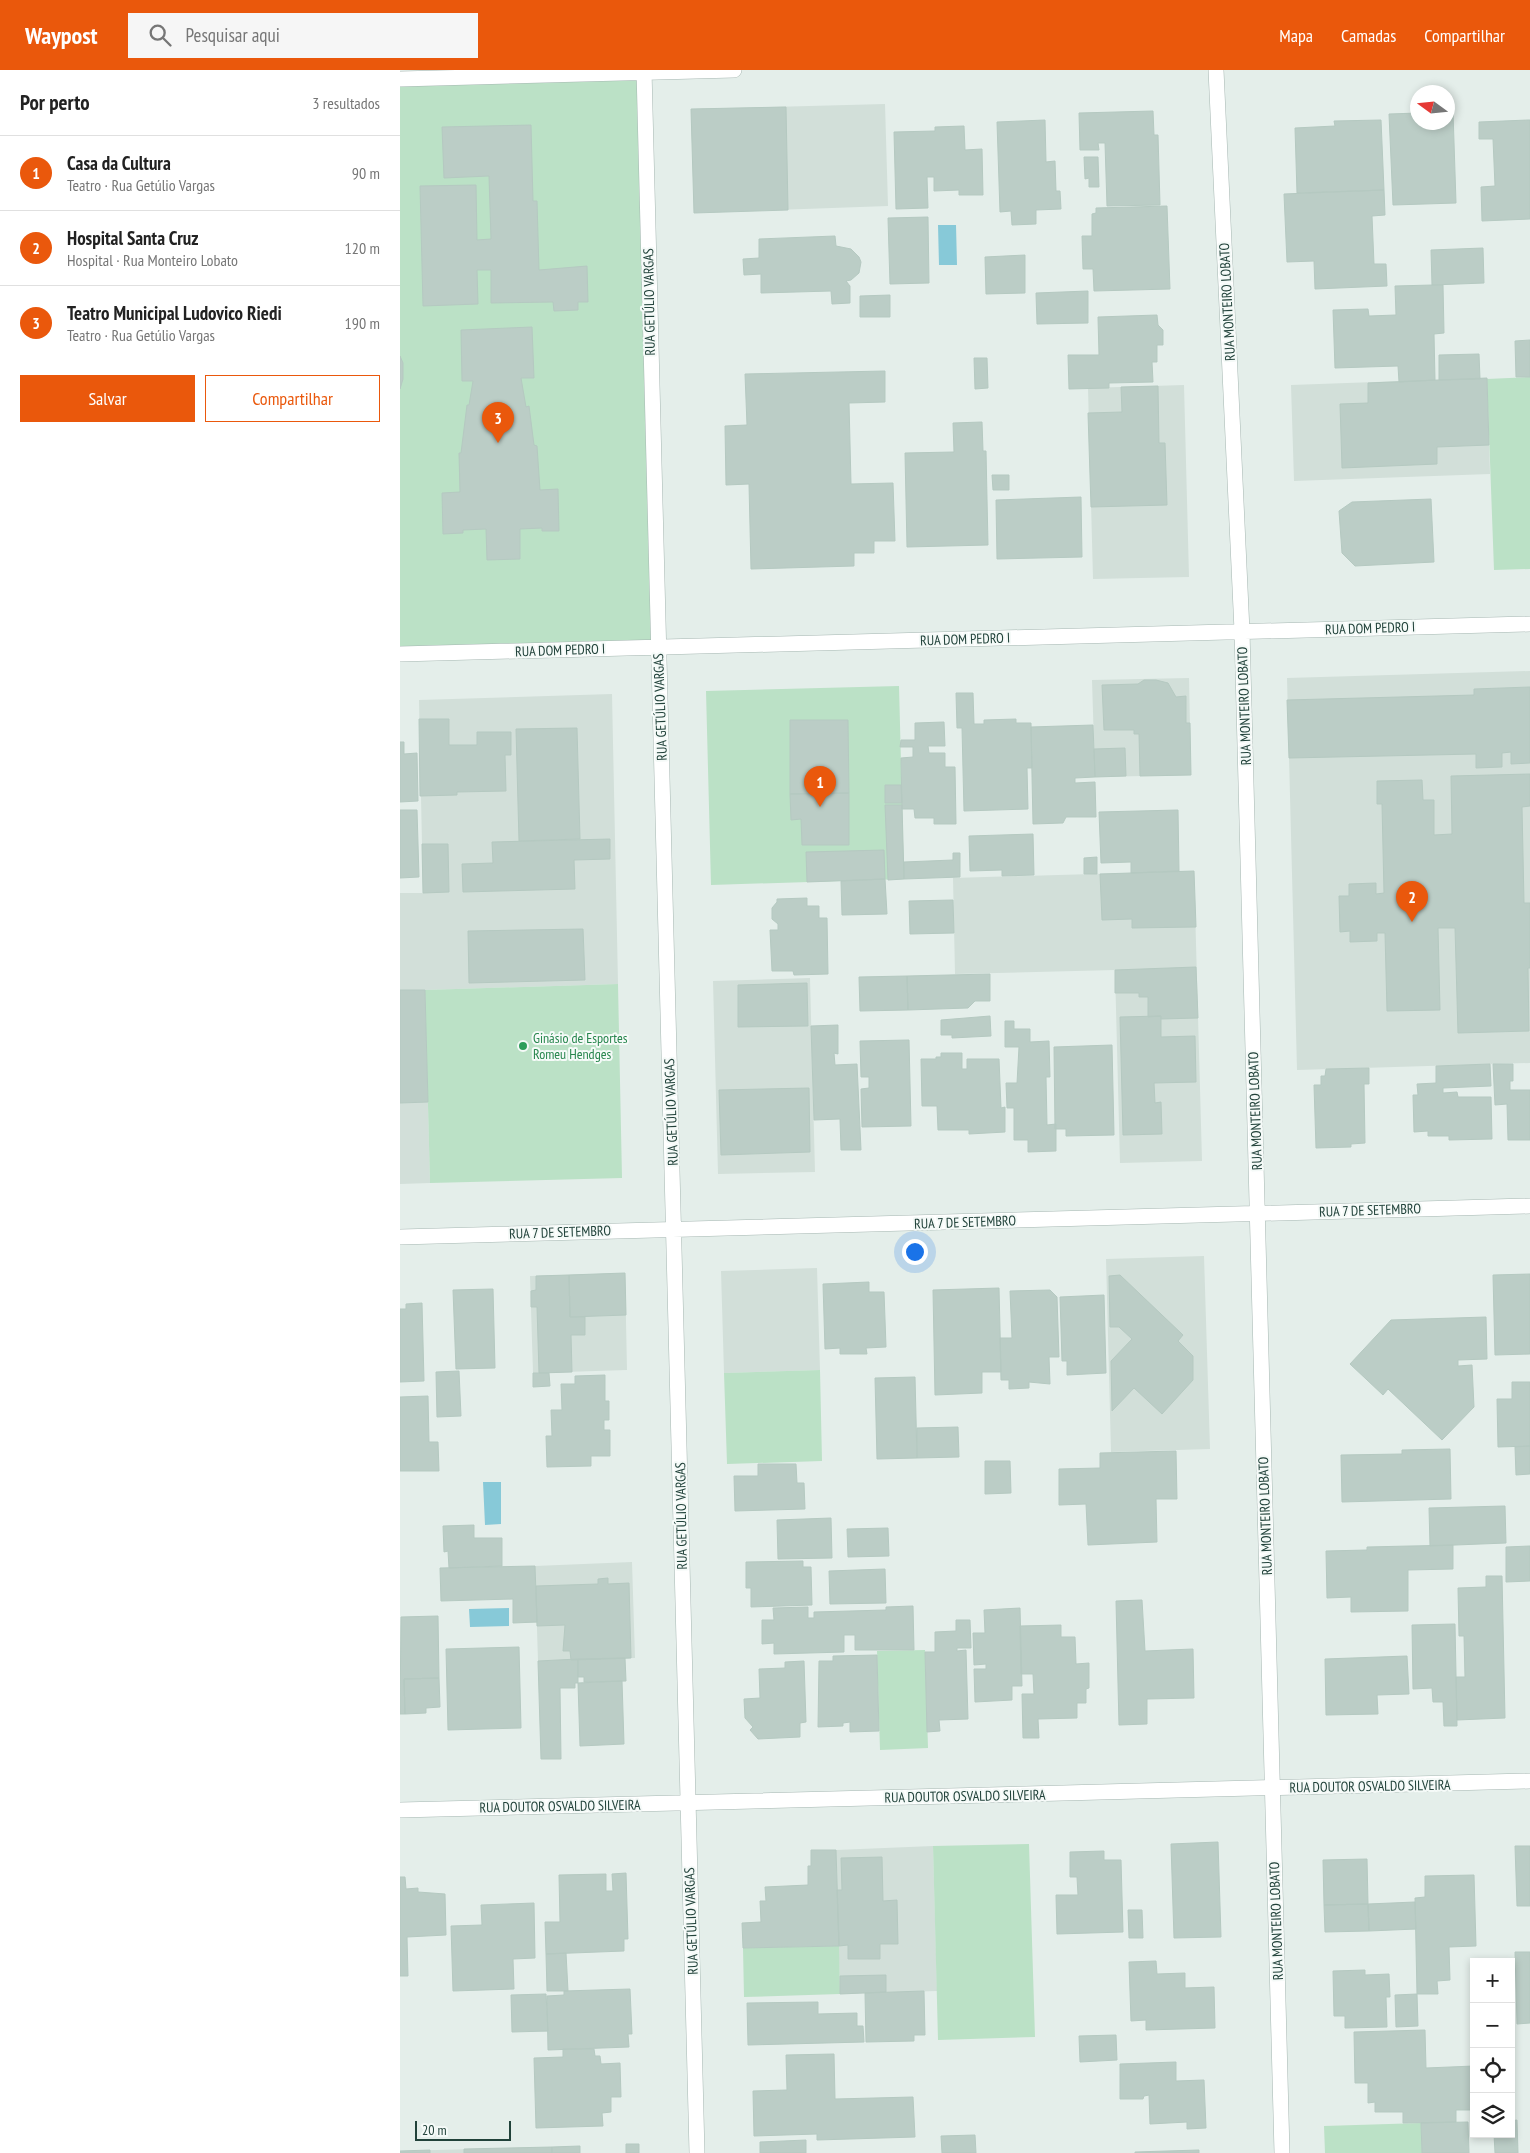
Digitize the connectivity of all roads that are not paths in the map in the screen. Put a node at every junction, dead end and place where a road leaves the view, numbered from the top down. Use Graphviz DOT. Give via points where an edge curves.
graph roads {
  1 [pos="734,70"];
  2 [pos="1216,70"];
  3 [pos="644,71"];
  4 [pos="400,79"];
  5 [pos="1530,624"];
  6 [pos="1242,632"];
  7 [pos="658,647"];
  8 [pos="400,654"];
  9 [pos="1530,1206"];
  10 [pos="1257,1214"];
  11 [pos="674,1230"];
  12 [pos="400,1237"];
  13 [pos="1530,1781"];
  14 [pos="1273,1788"];
  15 [pos="688,1803"];
  16 [pos="400,1810"];
  17 [pos="697,2153"];
  18 [pos="1282,2153"];
  1 -- 3 [label="street"];
  2 -- 6 [label="street, RUA MONTEIRO LOBATO"];
  3 -- 4 [label="street"];
  3 -- 7 [label="street, RUA GETÚLIO VARGAS"];
  5 -- 6 [label="street, RUA DOM PEDRO I"];
  6 -- 7 [label="street, RUA DOM PEDRO I"];
  6 -- 10 [label="street, RUA MONTEIRO LOBATO"];
  7 -- 8 [label="street, RUA DOM PEDRO I"];
  7 -- 11 [label="street, RUA GETÚLIO VARGAS"];
  9 -- 10 [label="street, RUA 7 DE SETEMBRO"];
  10 -- 11 [label="street, RUA 7 DE SETEMBRO"];
  10 -- 14 [label="street, RUA MONTEIRO LOBATO"];
  11 -- 12 [label="street, RUA 7 DE SETEMBRO"];
  11 -- 15 [label="street, RUA GETÚLIO VARGAS"];
  13 -- 14 [label="street, RUA DOUTOR OSVALDO SILVEIRA"];
  14 -- 15 [label="street, RUA DOUTOR OSVALDO SILVEIRA"];
  14 -- 18 [label="street, RUA MONTEIRO LOBATO"];
  15 -- 16 [label="street, RUA DOUTOR OSVALDO SILVEIRA"];
  15 -- 17 [label="street, RUA GETÚLIO VARGAS"];
}
